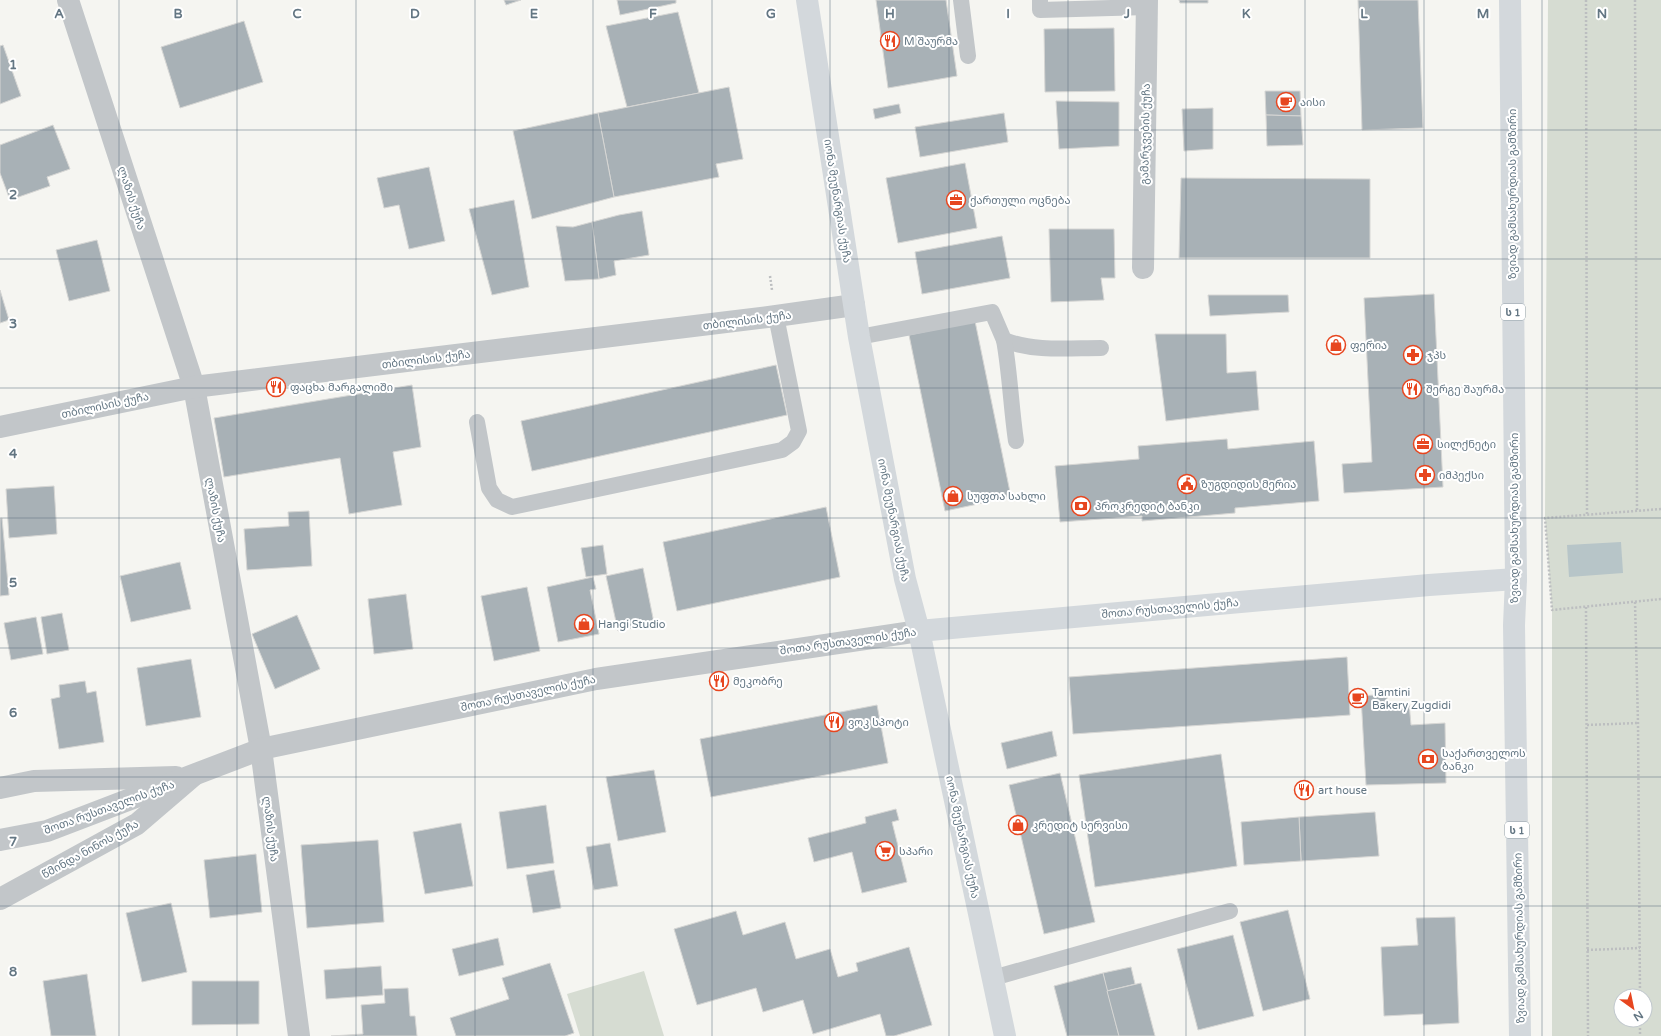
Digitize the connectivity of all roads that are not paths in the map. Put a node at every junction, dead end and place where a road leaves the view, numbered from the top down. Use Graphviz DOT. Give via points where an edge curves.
graph roads {
  1 [pos="68,0"];
  2 [pos="807,0"];
  3 [pos="961,0"];
  4 [pos="1040,0"];
  5 [pos="1510,0"];
  6 [pos="1147,4"];
  7 [pos="968,56"];
  8 [pos="1143,268"];
  9 [pos="854,305"];
  10 [pos="776,316"];
  11 [pos="859,337"];
  12 [pos="1004,340"];
  13 [pos="1101,348"];
  14 [pos="194,387"];
  15 [pos="476,422"];
  16 [pos="0,427"];
  17 [pos="1016,441"];
  18 [pos="1516,579"];
  19 [pos="918,631"];
  20 [pos="261,749"];
  21 [pos="193,776"];
  22 [pos="0,788"];
  23 [pos="0,840"];
  24 [pos="0,899"];
  25 [pos="1230,911"];
  26 [pos="993,978"];
  27 [pos="298,1036"];
  28 [pos="1005,1036"];
  29 [pos="1520,1036"];
  1 -- 14 [label="street, ლაზის ქუჩა"];
  2 -- 9 [label="main road, იონა მეუნარგიას ქუჩა"];
  3 -- 7 [label="lane"];
  4 -- 6 [label="lane" via="1040,10"];
  5 -- 18 [label="main road, ზვიად გამსახურდიას გამზირი / ს 1"];
  6 -- 8 [label="street, გამარჯვების ქუჩა"];
  9 -- 10 [label="street, თბილისის ქუჩა"];
  9 -- 11 [label="main road, იონა მეუნარგიას ქუჩა"];
  10 -- 14 [label="street, თბილისის ქუჩა"];
  10 -- 15 [label="lane" via="799,431 793,442 782,450 512,507 497,500 489,488"];
  11 -- 12 [label="lane" via="992,312"];
  11 -- 19 [label="main road, იონა მეუნარგიას ქუჩა" via="905,579"];
  12 -- 13 [label="lane" via="1018,346 1042,348"];
  12 -- 17 [label="lane"];
  14 -- 16 [label="street, თბილისის ქუჩა"];
  14 -- 20 [label="street, ლაზის ქუჩა"];
  18 -- 19 [label="main road, შოთა რუსთაველის ქუჩა"];
  18 -- 29 [label="main road, ზვიად გამსახურდიას გამზირი / ს 1" via="1514,625"];
  19 -- 20 [label="street, შოთა რუსთაველის ქუჩა" via="596,679"];
  19 -- 26 [label="main road, იონა მეუნარგიას ქუჩა"];
  20 -- 21 [label="street, შოთა რუსთაველის ქუჩა"];
  20 -- 27 [label="street, ლაზის ქუჩა"];
  21 -- 22 [label="street, შოთა რუსთაველის ქუჩა" via="34,781"];
  21 -- 23 [label="street, შოთა რუსთაველის ქუჩა" via="47,831"];
  21 -- 24 [label="street, წმინდა ნინოს ქუჩა" via="137,824"];
  25 -- 26 [label="lane"];
  26 -- 28 [label="main road, იონა მეუნარგიას ქუჩა"];
}
